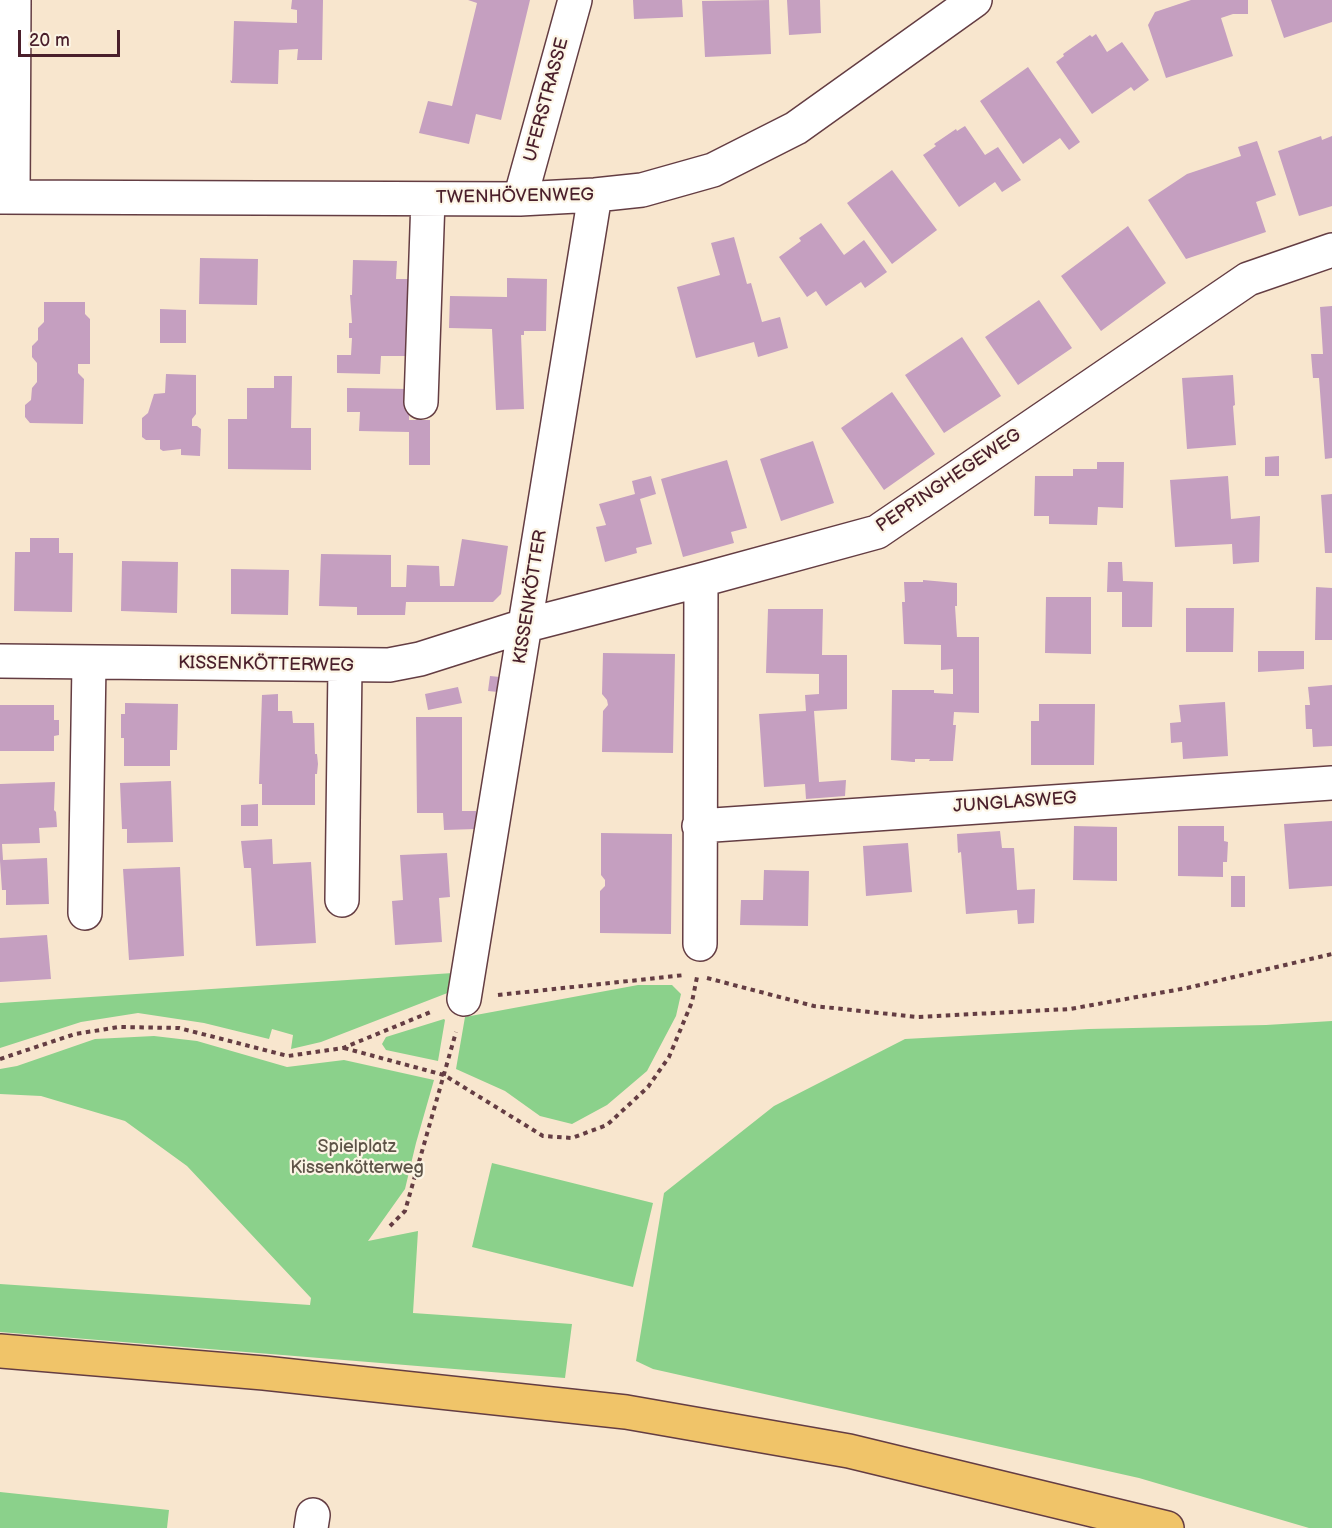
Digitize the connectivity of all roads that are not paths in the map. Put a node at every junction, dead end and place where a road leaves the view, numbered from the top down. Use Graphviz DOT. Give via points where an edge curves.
graph roads {
  1 [pos="14,0"];
  2 [pos="575,0"];
  3 [pos="975,0"];
  4 [pos="595,195"];
  5 [pos="7,196"];
  6 [pos="428,199"];
  7 [pos="520,199"];
  8 [pos="1332,250"];
  9 [pos="421,402"];
  10 [pos="700,580"];
  11 [pos="527,625"];
  12 [pos="0,661"];
  13 [pos="89,663"];
  14 [pos="345,666"];
  15 [pos="1332,783"];
  16 [pos="699,826"];
  17 [pos="342,900"];
  18 [pos="85,913"];
  19 [pos="699,960"];
  20 [pos="464,999"];
  21 [pos="0,1351"];
  22 [pos="1167,1528"];
  1 -- 5 [label="street"];
  2 -- 7 [label="street, UFERSTRASSE"];
  3 -- 4 [label="street, TWENHÖVENWEG" via="796,128 713,170 642,190"];
  4 -- 7 [label="street, TWENHÖVENWEG"];
  4 -- 11 [label="street, KISSENKÖTTER"];
  5 -- 6 [label="street, TWENHÖVENWEG"];
  6 -- 7 [label="street, TWENHÖVENWEG"];
  6 -- 9 [label="street"];
  8 -- 10 [label="street, PEPPINGHEGEWEG" via="1248,279 877,532"];
  10 -- 11 [label="street, PEPPINGHEGEWEG"];
  10 -- 16 [label="street"];
  11 -- 14 [label="street, KISSENKÖTTERWEG" via="389,665"];
  11 -- 20 [label="street, KISSENKÖTTER"];
  12 -- 13 [label="street, KISSENKÖTTERWEG"];
  13 -- 14 [label="street, KISSENKÖTTERWEG"];
  13 -- 18 [label="street"];
  14 -- 17 [label="street"];
  15 -- 16 [label="street, JUNGLASWEG"];
  16 -- 19 [label="street"];
  21 -- 22 [label="main road" via="264,1373 626,1412 849,1451"];
}
